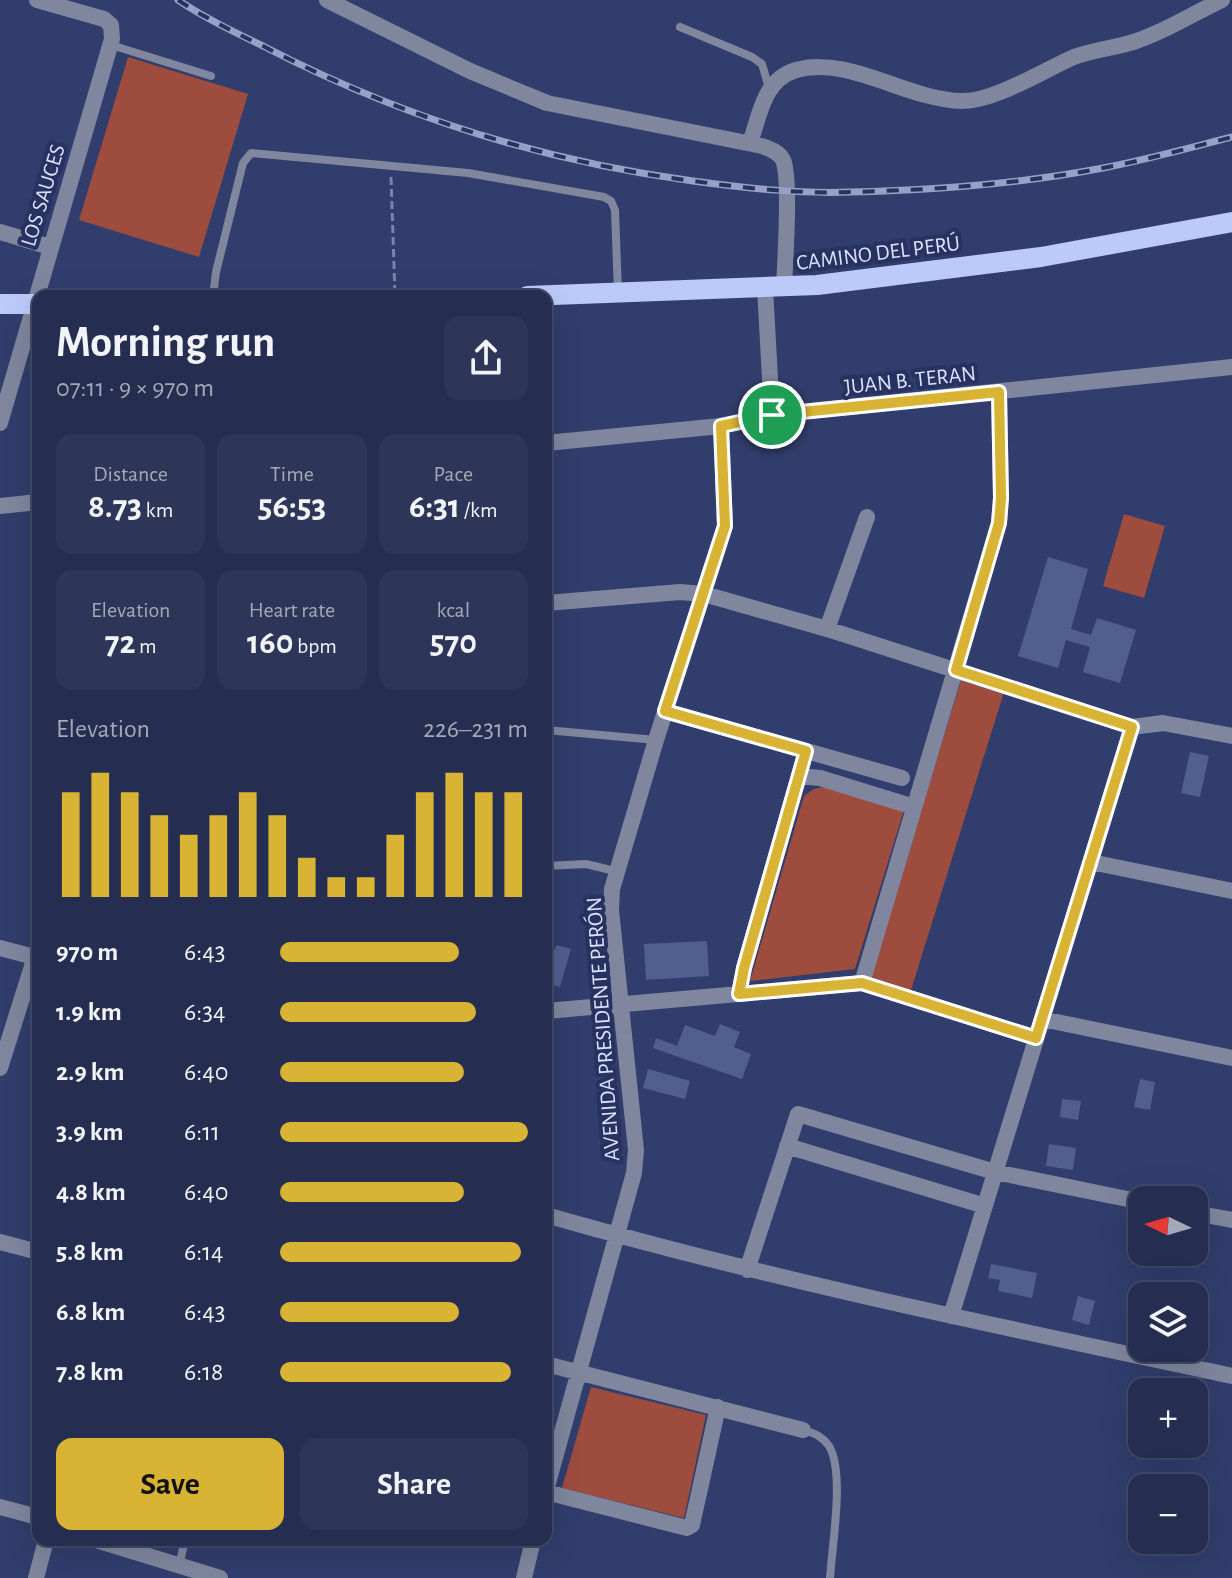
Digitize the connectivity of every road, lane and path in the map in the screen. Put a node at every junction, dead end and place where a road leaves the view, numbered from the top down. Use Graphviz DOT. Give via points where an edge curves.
graph roads {
  1 [pos="37,0"];
  2 [pos="327,0"];
  3 [pos="1222,0"];
  4 [pos="680,27"];
  5 [pos="110,45"];
  6 [pos="211,76"];
  7 [pos="769,88"];
  8 [pos="750,143"];
  9 [pos="390,166"];
  10 [pos="1232,222"];
  11 [pos="0,232"];
  12 [pos="50,247"];
  13 [pos="775,288"];
  14 [pos="39,290"];
  15 [pos="214,290"];
  16 [pos="395,290"];
  17 [pos="618,294"];
  18 [pos="552,295"];
  19 [pos="0,304"];
  20 [pos="32,304"];
  21 [pos="32,317"];
  22 [pos="1232,367"];
  23 [pos="999,392"];
  24 [pos="772,415"];
  25 [pos="0,423"];
  26 [pos="721,426"];
  27 [pos="552,442"];
  28 [pos="32,503"];
  29 [pos="0,506"];
  30 [pos="867,517"];
  31 [pos="704,594"];
  32 [pos="552,603"];
  33 [pos="827,629"];
  34 [pos="956,670"];
  35 [pos="665,711"];
  36 [pos="1132,727"];
  37 [pos="552,731"];
  38 [pos="1231,733"];
  39 [pos="656,740"];
  40 [pos="806,751"];
  41 [pos="799,776"];
  42 [pos="902,778"];
  43 [pos="914,807"];
  44 [pos="1091,862"];
  45 [pos="552,866"];
  46 [pos="615,871"];
  47 [pos="1232,891"];
  48 [pos="0,948"];
  49 [pos="32,957"];
  50 [pos="32,970"];
  51 [pos="862,983"];
  52 [pos="739,994"];
  53 [pos="621,1005"];
  54 [pos="552,1011"];
  55 [pos="1042,1019"];
  56 [pos="1036,1038"];
  57 [pos="1232,1058"];
  58 [pos="0,1068"];
  59 [pos="787,1146"];
  60 [pos="995,1172"];
  61 [pos="1128,1199"];
  62 [pos="985,1206"];
  63 [pos="1208,1216"];
  64 [pos="552,1217"];
  65 [pos="1232,1220"];
  66 [pos="616,1235"];
  67 [pos="0,1242"];
  68 [pos="32,1250"];
  69 [pos="747,1270"];
  70 [pos="951,1316"];
  71 [pos="552,1366"];
  72 [pos="577,1372"];
  73 [pos="1232,1376"];
  74 [pos="718,1407"];
  75 [pos="803,1430"];
  76 [pos="552,1468"];
  77 [pos="552,1493"];
  78 [pos="0,1507"];
  79 [pos="32,1515"];
  80 [pos="44,1546"];
  81 [pos="114,1546"];
  82 [pos="184,1546"];
  83 [pos="532,1546"];
  84 [pos="179,1567"];
  85 [pos="36,1578"];
  86 [pos="220,1578"];
  87 [pos="524,1578"];
  88 [pos="830,1578"];
  1 -- 5 [label="street, LOS SAUCES" via="104,19 111,25"];
  2 -- 8 [label="street" via="547,103"];
  3 -- 7 [label="street" via="1136,42 1079,55 980,100 935,99 818,65 785,74"];
  4 -- 7 [label="lane" via="752,57 762,64"];
  5 -- 6 [label="lane"];
  5 -- 12 [label="street, LOS SAUCES"];
  7 -- 8 [label="street"];
  8 -- 13 [label="street" via="783,159 786,190"];
  9 -- 15 [label="lane" via="251,153 243,163"];
  9 -- 16 [label="path"];
  9 -- 17 [label="lane" via="468,173 604,197 615,210"];
  10 -- 13 [label="main road, CAMINO DEL PERÚ" via="1041,257"];
  11 -- 12 [label="street"];
  12 -- 14 [label="street, LOS SAUCES"];
  13 -- 17 [label="main road, CAMINO DEL PERÚ"];
  13 -- 24 [label="street"];
  17 -- 18 [label="main road, CAMINO DEL PERÚ"];
  19 -- 20 [label="main road"];
  21 -- 25 [label="street, LOS SAUCES"];
  22 -- 23 [label="street, JUAN B. TERAN"];
  23 -- 24 [label="street, JUAN B. TERAN"];
  23 -- 34 [label="street" via="999,523"];
  24 -- 26 [label="street, JUAN B. TERAN"];
  26 -- 27 [label="street, JUAN B. TERAN"];
  26 -- 31 [label="street, AVENIDA PRESIDENTE PERÓN" via="725,526"];
  28 -- 29 [label="street"];
  30 -- 33 [label="street"];
  31 -- 32 [label="street"];
  31 -- 33 [label="street"];
  31 -- 35 [label="street, AVENIDA PRESIDENTE PERÓN"];
  33 -- 34 [label="street"];
  34 -- 36 [label="street"];
  34 -- 43 [label="street"];
  35 -- 39 [label="street, AVENIDA PRESIDENTE PERÓN"];
  35 -- 40 [label="street"];
  36 -- 38 [label="street" via="1163,723"];
  36 -- 44 [label="street"];
  37 -- 39 [label="lane"];
  39 -- 46 [label="street, AVENIDA PRESIDENTE PERÓN"];
  40 -- 41 [label="street"];
  40 -- 42 [label="street"];
  41 -- 43 [label="street"];
  41 -- 52 [label="street"];
  43 -- 51 [label="street"];
  44 -- 47 [label="street"];
  44 -- 55 [label="street"];
  45 -- 46 [label="lane" via="586,864"];
  46 -- 53 [label="street, AVENIDA PRESIDENTE PERÓN" via="611,910"];
  48 -- 49 [label="street"];
  50 -- 58 [label="street"];
  51 -- 52 [label="street"];
  51 -- 56 [label="street"];
  52 -- 53 [label="street"];
  53 -- 54 [label="street"];
  53 -- 66 [label="street, AVENIDA PRESIDENTE PERÓN" via="636,1150"];
  55 -- 56 [label="street"];
  55 -- 57 [label="street"];
  56 -- 60 [label="street"];
  59 -- 60 [label="street" via="798,1114"];
  59 -- 62 [label="street"];
  59 -- 69 [label="street"];
  60 -- 61 [label="street"];
  60 -- 62 [label="street"];
  62 -- 70 [label="street"];
  63 -- 65 [label="street"];
  64 -- 66 [label="street"];
  66 -- 69 [label="street"];
  66 -- 72 [label="street, AVENIDA PRESIDENTE PERÓN"];
  67 -- 68 [label="street"];
  69 -- 70 [label="street"];
  70 -- 73 [label="street"];
  71 -- 72 [label="street"];
  72 -- 74 [label="street"];
  72 -- 76 [label="street, AVENIDA PRESIDENTE PERÓN"];
  74 -- 75 [label="street"];
  74 -- 77 [label="street" via="692,1525 687,1528"];
  75 -- 88 [label="lane" via="828,1444 836,1474"];
  78 -- 79 [label="street"];
  80 -- 85 [label="street"];
  81 -- 84 [label="street"];
  82 -- 84 [label="lane"];
  83 -- 87 [label="street"];
  84 -- 86 [label="street"];
}
